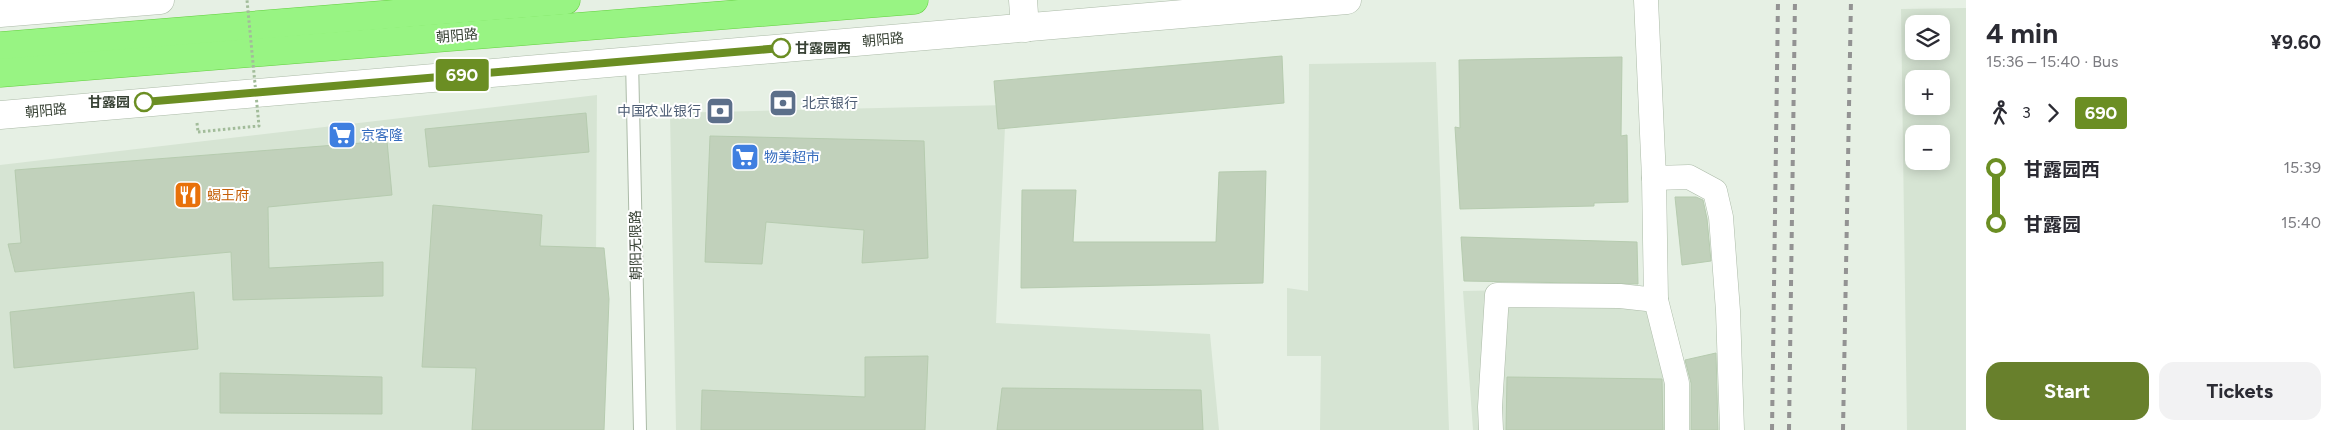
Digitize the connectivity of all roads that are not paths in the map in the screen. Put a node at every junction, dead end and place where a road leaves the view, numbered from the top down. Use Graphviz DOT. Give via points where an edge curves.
graph roads {
  1 [pos="160,0"];
  2 [pos="566,0"];
  3 [pos="914,0"];
  4 [pos="1023,0"];
  5 [pos="1347,0"];
  6 [pos="1646,0"];
  7 [pos="0,13"];
  8 [pos="1025,28"];
  9 [pos="0,46"];
  10 [pos="632,60"];
  11 [pos="0,73"];
  12 [pos="0,115"];
  13 [pos="1654,178"];
  14 [pos="1656,300"];
  15 [pos="640,430"];
  16 [pos="1491,430"];
  17 [pos="1677,430"];
  18 [pos="1732,430"];
  1 -- 7 [label="street"];
  2 -- 9 [label="highway, 朝阳路"];
  3 -- 11 [label="highway, 朝阳路"];
  4 -- 8 [label="street"];
  5 -- 8 [label="street, 朝阳路"];
  6 -- 13 [label="street"];
  8 -- 10 [label="street, 朝阳路"];
  10 -- 12 [label="street, 朝阳路"];
  10 -- 15 [label="lane, 朝阳无限路"];
  13 -- 14 [label="street"];
  13 -- 18 [label="street" via="1690,177 1715,191 1721,217 1728,311"];
  14 -- 16 [label="street" via="1620,296 1497,295"];
  14 -- 17 [label="street" via="1677,382"];
}
